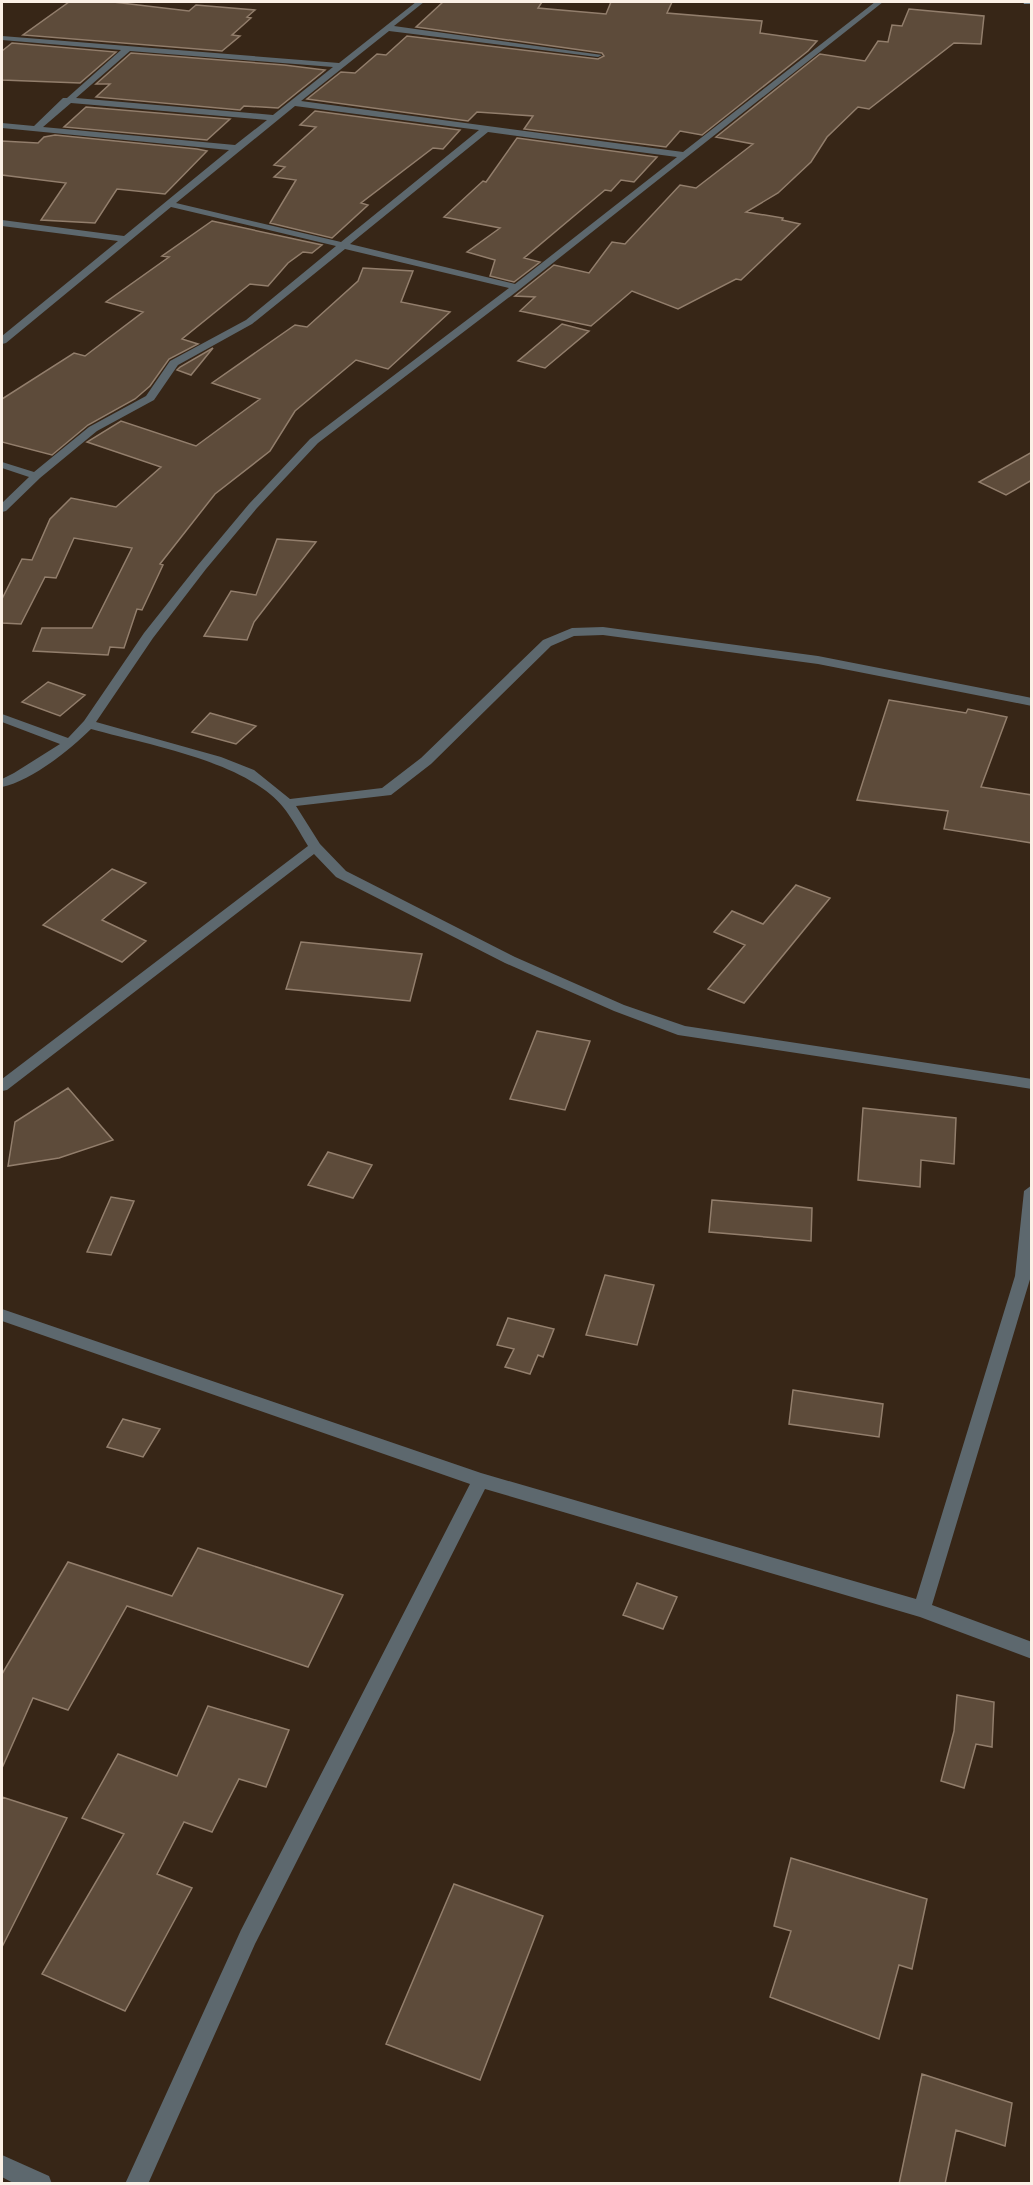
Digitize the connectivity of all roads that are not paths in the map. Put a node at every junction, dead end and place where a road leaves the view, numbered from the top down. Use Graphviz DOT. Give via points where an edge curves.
graph roads {
  1 [pos="420,2"];
  2 [pos="879,2"];
  3 [pos="388,28"];
  4 [pos="2,38"];
  5 [pos="129,47"];
  6 [pos="598,55"];
  7 [pos="339,66"];
  8 [pos="66,100"];
  9 [pos="294,103"];
  10 [pos="276,118"];
  11 [pos="2,126"];
  12 [pos="486,129"];
  13 [pos="35,130"];
  14 [pos="237,148"];
  15 [pos="683,155"];
  16 [pos="170,204"];
  17 [pos="2,223"];
  18 [pos="126,239"];
  19 [pos="347,245"];
  20 [pos="517,287"];
  21 [pos="2,341"];
  22 [pos="2,465"];
  23 [pos="36,476"];
  24 [pos="2,509"];
  25 [pos="1032,702"];
  26 [pos="2,718"];
  27 [pos="89,724"];
  28 [pos="70,743"];
  29 [pos="2,783"];
  30 [pos="286,803"];
  31 [pos="315,847"];
  32 [pos="1032,1084"];
  33 [pos="2,1086"];
  34 [pos="1032,1191"];
  35 [pos="2,1315"];
  36 [pos="481,1480"];
  37 [pos="922,1609"];
  38 [pos="1032,1651"];
  39 [pos="2,2166"];
  40 [pos="41,2184"];
  41 [pos="136,2184"];
  1 -- 3 [label="street"];
  2 -- 15 [label="street"];
  3 -- 6 [label="street"];
  3 -- 7 [label="street"];
  4 -- 5 [label="street"];
  5 -- 7 [label="street"];
  5 -- 8 [label="street"];
  7 -- 9 [label="street"];
  8 -- 10 [label="street"];
  8 -- 13 [label="street"];
  9 -- 10 [label="street"];
  9 -- 12 [label="street"];
  10 -- 14 [label="street"];
  11 -- 13 [label="street"];
  12 -- 15 [label="street"];
  12 -- 19 [label="street"];
  13 -- 14 [label="street"];
  14 -- 16 [label="street"];
  15 -- 20 [label="street"];
  16 -- 18 [label="street"];
  16 -- 19 [label="street"];
  17 -- 18 [label="street"];
  18 -- 21 [label="street"];
  19 -- 20 [label="street"];
  19 -- 23 [label="street" via="249,322 174,363 150,398 93,429"];
  20 -- 27 [label="street" via="314,441 202,567 148,636"];
  22 -- 23 [label="street"];
  23 -- 24 [label="street"];
  25 -- 30 [label="street" via="818,660 603,631 572,632 547,643 426,761 386,792"];
  26 -- 28 [label="street"];
  27 -- 28 [label="street"];
  27 -- 30 [label="street" via="249,773"];
  28 -- 29 [label="street"];
  30 -- 31 [label="street"];
  31 -- 32 [label="street" via="341,874 510,960 619,1008 683,1031"];
  31 -- 33 [label="street"];
  34 -- 37 [label="street" via="1023,1276"];
  35 -- 36 [label="street"];
  36 -- 37 [label="street"];
  36 -- 41 [label="street" via="248,1937"];
  37 -- 38 [label="street"];
  39 -- 40 [label="street"];
}
